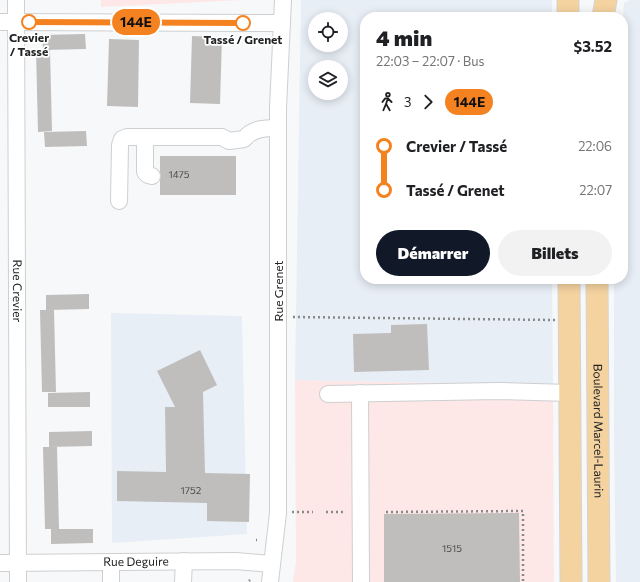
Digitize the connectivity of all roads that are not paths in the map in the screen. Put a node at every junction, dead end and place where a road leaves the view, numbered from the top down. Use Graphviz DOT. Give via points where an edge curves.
graph roads {
  1 [pos="16,0"];
  2 [pos="284,0"];
  3 [pos="568,0"];
  4 [pos="595,0"];
  5 [pos="606,0"];
  6 [pos="568,12"];
  7 [pos="595,12"];
  8 [pos="604,12"];
  9 [pos="8,22"];
  10 [pos="282,23"];
  11 [pos="278,128"];
  12 [pos="145,138"];
  13 [pos="152,176"];
  14 [pos="119,201"];
  15 [pos="569,284"];
  16 [pos="597,284"];
  17 [pos="360,393"];
  18 [pos="570,393"];
  19 [pos="328,394"];
  20 [pos="598,394"];
  21 [pos="184,561"];
  22 [pos="111,562"];
  23 [pos="0,563"];
  24 [pos="18,563"];
  25 [pos="272,564"];
  26 [pos="18,582"];
  27 [pos="112,582"];
  28 [pos="183,582"];
  29 [pos="270,582"];
  30 [pos="361,582"];
  31 [pos="571,582"];
  32 [pos="599,582"];
  1 -- 9 [label="street, Rue Crevier"];
  2 -- 10 [label="street, Rue Grenet"];
  3 -- 6 [label="main road"];
  4 -- 7 [label="main road"];
  5 -- 8 [label="main road"];
  9 -- 10 [label="street"];
  9 -- 24 [label="street, Rue Crevier"];
  10 -- 11 [label="street, Rue Grenet"];
  11 -- 12 [label="street" via="263,128 249,133 243,129 227,131 222,137"];
  11 -- 25 [label="street, Rue Grenet" via="279,499"];
  12 -- 13 [label="street" via="145,172"];
  12 -- 14 [label="street" via="122,139"];
  15 -- 18 [label="main road"];
  16 -- 20 [label="main road, Boulevard Marcel-Laurin"];
  17 -- 18 [label="street"];
  17 -- 19 [label="street"];
  17 -- 30 [label="street"];
  18 -- 20 [label="main road"];
  18 -- 31 [label="main road"];
  20 -- 32 [label="main road, Boulevard Marcel-Laurin"];
  21 -- 22 [label="street, Rue Deguire"];
  21 -- 25 [label="street, Rue Deguire"];
  21 -- 28 [label="street"];
  22 -- 24 [label="street, Rue Deguire"];
  22 -- 27 [label="street"];
  23 -- 24 [label="street, Rue Deguire"];
  24 -- 26 [label="street, Rue Crevier"];
  25 -- 29 [label="street, Rue Grenet"];
}
